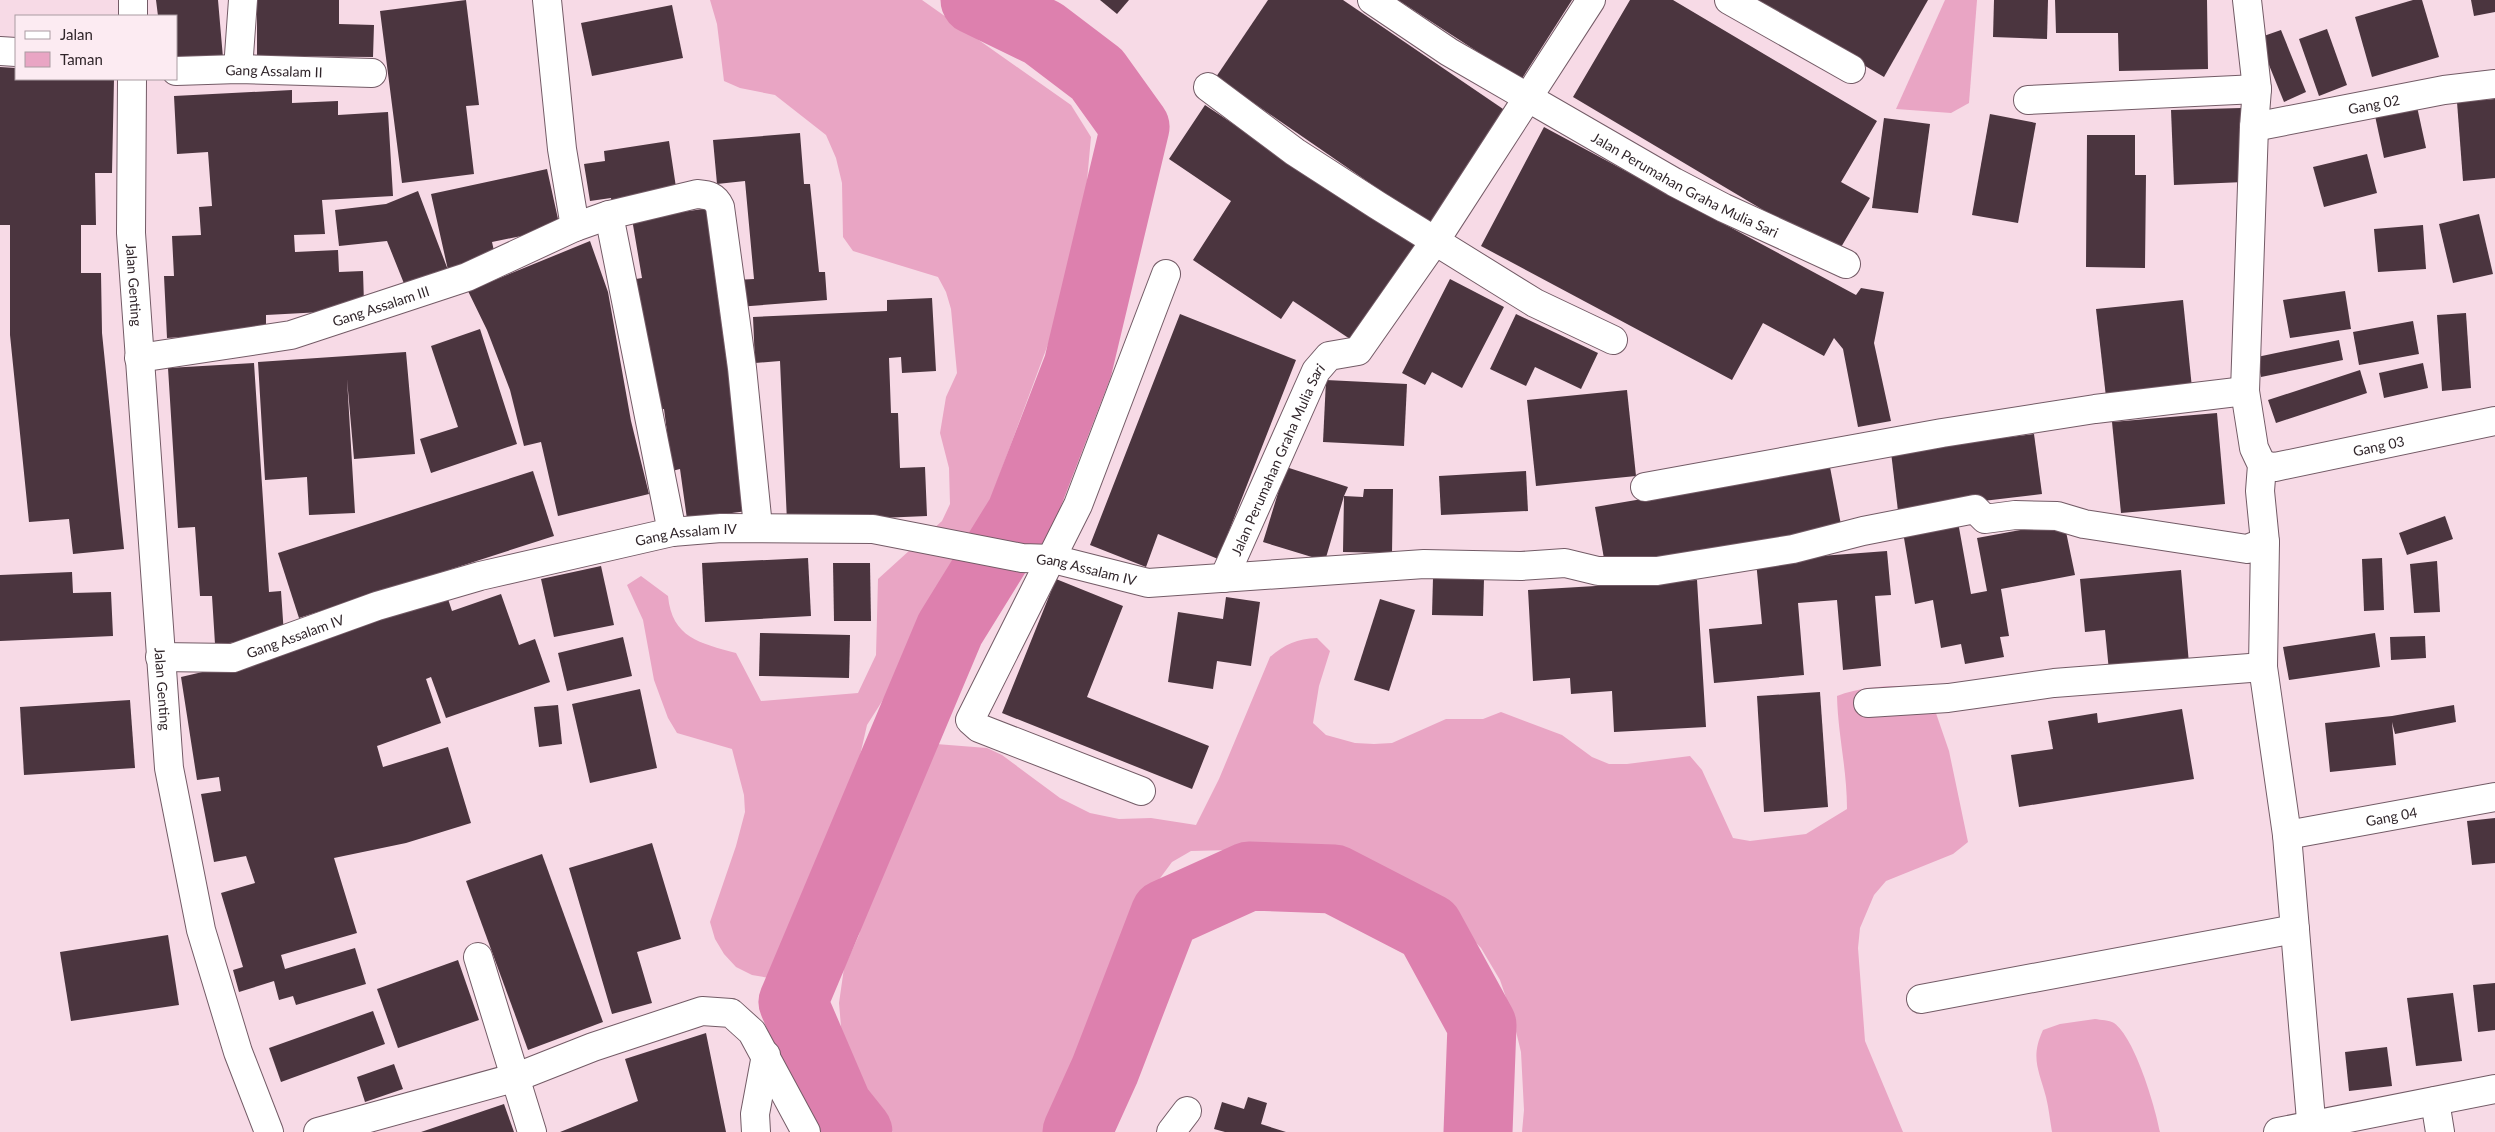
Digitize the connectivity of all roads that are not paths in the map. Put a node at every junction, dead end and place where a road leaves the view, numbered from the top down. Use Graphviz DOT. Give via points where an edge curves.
graph roads {
  1 [pos="133,0"];
  2 [pos="243,0"];
  3 [pos="547,0"];
  4 [pos="1372,0"];
  5 [pos="1591,0"];
  6 [pos="1729,0"];
  7 [pos="2247,0"];
  8 [pos="133,15"];
  9 [pos="0,51"];
  10 [pos="15,52"];
  11 [pos="238,70"];
  12 [pos="1851,70"];
  13 [pos="178,71"];
  14 [pos="372,73"];
  15 [pos="132,80"];
  16 [pos="2495,84"];
  17 [pos="1208,87"];
  18 [pos="2257,89"];
  19 [pos="1528,98"];
  20 [pos="2028,100"];
  21 [pos="2254,127"];
  22 [pos="608,215"];
  23 [pos="575,227"];
  24 [pos="1435,241"];
  25 [pos="1846,264"];
  26 [pos="1166,274"];
  27 [pos="1613,340"];
  28 [pos="139,358"];
  29 [pos="2245,391"];
  30 [pos="2495,421"];
  31 [pos="2262,465"];
  32 [pos="1645,487"];
  33 [pos="758,526"];
  34 [pos="672,532"];
  35 [pos="2265,542"];
  36 [pos="1053,558"];
  37 [pos="1224,578"];
  38 [pos="160,657"];
  39 [pos="2263,667"];
  40 [pos="1868,703"];
  41 [pos="1141,791"];
  42 [pos="2495,797"];
  43 [pos="2287,835"];
  44 [pos="2294,929"];
  45 [pos="478,957"];
  46 [pos="1921,999"];
  47 [pos="766,1055"];
  48 [pos="516,1077"];
  49 [pos="2495,1089"];
  50 [pos="2435,1101"];
  51 [pos="1187,1111"];
  52 [pos="2311,1129"];
  53 [pos="269,1132"];
  54 [pos="318,1132"];
  55 [pos="532,1132"];
  56 [pos="756,1132"];
  57 [pos="806,1132"];
  58 [pos="1170,1132"];
  59 [pos="2278,1132"];
  60 [pos="2440,1132"];
  1 -- 8 [label="street"];
  2 -- 11 [label="street"];
  3 -- 23 [label="street" via="562,149"];
  4 -- 19 [label="street, Jalan Perumahan Graha Mulia Sari" via="1449,52"];
  5 -- 19 [label="street, Jalan Perumahan Graha Mulia Sari"];
  6 -- 12 [label="street"];
  7 -- 18 [label="street"];
  9 -- 10 [label="street"];
  11 -- 13 [label="street, Gang Assalam II"];
  11 -- 14 [label="street, Gang Assalam II"];
  15 -- 28 [label="street, Jalan Genting" via="131,233"];
  16 -- 21 [label="street, Gang 02" via="2444,90"];
  17 -- 24 [label="street" via="1295,152"];
  18 -- 20 [label="street"];
  18 -- 21 [label="street"];
  19 -- 24 [label="street, Jalan Perumahan Graha Mulia Sari"];
  19 -- 25 [label="street, Jalan Perumahan Graha Mulia Sari" via="1724,208"];
  21 -- 29 [label="street"];
  22 -- 23 [label="street, Gang Assalam III"];
  22 -- 33 [label="street, Gang Assalam III" via="697,194 709,195 720,207 742,368"];
  22 -- 34 [label="street"];
  23 -- 28 [label="street, Gang Assalam III" via="466,278 291,335"];
  24 -- 27 [label="street" via="1535,303"];
  24 -- 37 [label="street, Jalan Perumahan Graha Mulia Sari" via="1358,352 1329,356 1316,371"];
  26 -- 36 [label="street" via="1078,505"];
  28 -- 38 [label="street, Jalan Genting"];
  29 -- 31 [label="street" via="2254,448"];
  29 -- 32 [label="street" via="2095,409 1942,433"];
  30 -- 31 [label="street, Gang 03" via="2275,467"];
  31 -- 35 [label="street" via="2260,491"];
  33 -- 34 [label="street, Gang Assalam IV"];
  33 -- 36 [label="street, Gang Assalam IV" via="873,529 1022,558"];
  34 -- 38 [label="street, Gang Assalam IV" via="480,576 386,603 232,658"];
  35 -- 37 [label="street, Gang Assalam IV" via="2246,549 2084,524 2057,516 2015,515 1985,519 1975,509 1792,549 1657,571 1598,571 1565,563 1521,566 1424,564"];
  35 -- 39 [label="street"];
  36 -- 37 [label="street, Gang Assalam IV" via="1148,583"];
  36 -- 41 [label="street" via="970,720 979,728"];
  38 -- 53 [label="street, Jalan Genting" via="169,768 201,930 238,1052"];
  39 -- 40 [label="street" via="2054,683 1948,698"];
  39 -- 43 [label="street"];
  42 -- 43 [label="street, Gang 04"];
  43 -- 44 [label="street"];
  44 -- 46 [label="street"];
  44 -- 52 [label="street"];
  45 -- 48 [label="street"];
  47 -- 48 [label="street" via="752,1032 731,1013 702,1011 593,1047"];
  47 -- 56 [label="street" via="755,1114"];
  47 -- 57 [label="street"];
  48 -- 54 [label="street"];
  48 -- 55 [label="street"];
  49 -- 50 [label="street"];
  50 -- 52 [label="street"];
  50 -- 60 [label="street"];
  51 -- 58 [label="street"];
  52 -- 59 [label="street"];
}
